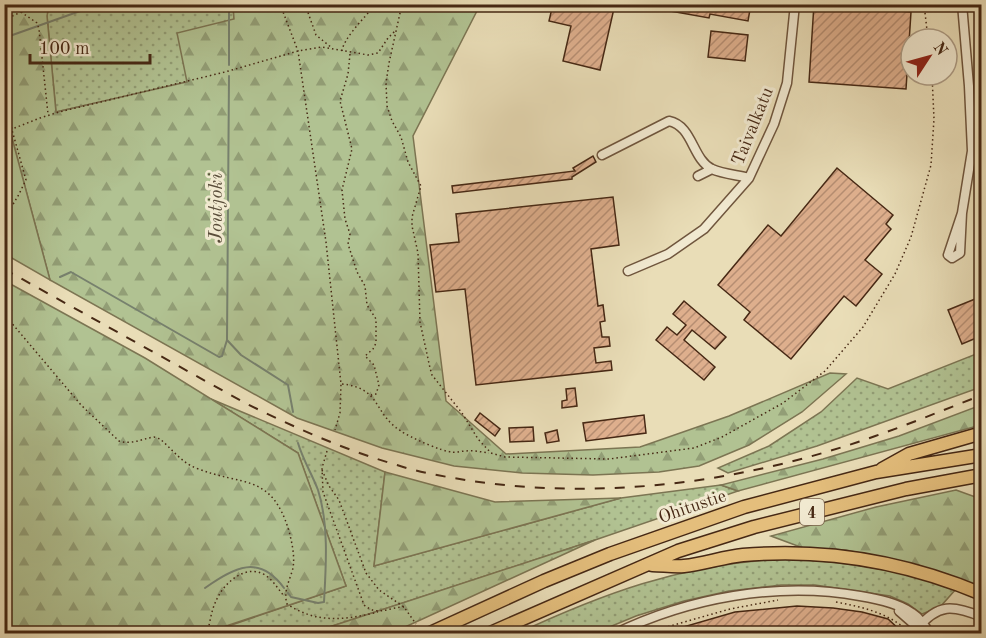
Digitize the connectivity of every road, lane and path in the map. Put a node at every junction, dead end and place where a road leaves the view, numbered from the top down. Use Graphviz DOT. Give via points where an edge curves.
graph roads {
  1 [pos="27,4"];
  2 [pos="280,4"];
  3 [pos="305,4"];
  4 [pos="367,4"];
  5 [pos="402,4"];
  6 [pos="795,4"];
  7 [pos="924,4"];
  8 [pos="962,4"];
  9 [pos="21,12"];
  10 [pos="4,20"];
  11 [pos="927,27"];
  12 [pos="396,30"];
  13 [pos="333,49"];
  14 [pos="298,51"];
  15 [pos="342,51"];
  16 [pos="350,53"];
  17 [pos="933,87"];
  18 [pos="4,106"];
  19 [pos="49,115"];
  20 [pos="12,129"];
  21 [pos="602,155"];
  22 [pos="712,169"];
  23 [pos="698,176"];
  24 [pos="750,178"];
  25 [pos="4,213"];
  26 [pos="962,213"];
  27 [pos="628,271"];
  28 [pos="4,314"];
  29 [pos="342,384"];
  30 [pos="371,395"];
  31 [pos="334,430"];
  32 [pos="981,433"];
  33 [pos="327,451"];
  34 [pos="490,453"];
  35 [pos="981,455"];
  36 [pos="322,468"];
  37 [pos="876,472"];
  38 [pos="981,475"];
  39 [pos="648,565"];
  40 [pos="981,594"];
  41 [pos="285,597"];
  42 [pos="785,600"];
  43 [pos="831,601"];
  44 [pos="404,607"];
  45 [pos="378,612"];
  46 [pos="981,619"];
  47 [pos="416,624"];
  48 [pos="918,630"];
  49 [pos="981,632"];
  50 [pos="207,633"];
  51 [pos="428,633"];
  52 [pos="488,633"];
  53 [pos="614,633"];
  54 [pos="642,633"];
  55 [pos="930,633"];
  56 [pos="977,633"];
  1 -- 9 [label="path"];
  2 -- 14 [label="path"];
  3 -- 13 [label="path" via="316,35"];
  4 -- 15 [label="path" via="369,12 344,41"];
  5 -- 12 [label="path"];
  6 -- 24 [label="street, Taivalkatu" via="788,82"];
  7 -- 11 [label="path"];
  8 -- 26 [label="street" via="972,151"];
  9 -- 10 [label="path"];
  9 -- 19 [label="path" via="39,29"];
  12 -- 16 [label="path" via="378,53"];
  12 -- 34 [label="path" via="386,83 387,106 421,186 412,226 418,253 423,342 432,375"];
  13 -- 14 [label="path"];
  13 -- 15 [label="path"];
  14 -- 19 [label="path"];
  14 -- 29 [label="path"];
  15 -- 16 [label="path"];
  16 -- 30 [label="path" via="340,101 352,149 343,183 343,202 350,234 348,244 376,319 375,343 365,356 374,365 379,385 376,394"];
  17 -- 34 [label="path" via="931,165 911,237 895,274 863,327 825,371 783,403 694,448 609,459 506,457"];
  18 -- 20 [label="path"];
  19 -- 20 [label="path"];
  20 -- 25 [label="path" via="26,180 9,211"];
  21 -- 22 [label="street" via="669,121 683,128"];
  22 -- 23 [label="street"];
  22 -- 24 [label="street"];
  24 -- 27 [label="street, Taivalkatu" via="704,229 668,254"];
  28 -- 41 [label="path" via="81,405 119,441 127,443 154,436 194,468 254,485 270,494 284,516 293,551"];
  29 -- 30 [label="path" via="355,385"];
  29 -- 31 [label="path"];
  30 -- 34 [label="path" via="385,418 408,436 450,453"];
  32 -- 37 [label="highway" via="909,454"];
  33 -- 36 [label="path"];
  35 -- 37 [label="highway, Ohitustie / 4"];
  36 -- 44 [label="path" via="328,486 339,500 366,573 379,590"];
  36 -- 45 [label="path" via="322,492 364,605"];
  37 -- 51 [label="highway, Ohitustie / 4" via="744,507 610,554"];
  38 -- 39 [label="highway, 4" via="906,489 754,527 678,551"];
  39 -- 40 [label="highway" via="685,566 742,555 852,557 928,574"];
  39 -- 52 [label="highway, 4"];
  41 -- 45 [label="path" via="287,604 312,617 349,618"];
  41 -- 50 [label="path" via="265,575 256,572 235,577 216,600"];
  42 -- 54 [label="path" via="730,609"];
  43 -- 48 [label="path" via="877,611"];
  44 -- 45 [label="path"];
  44 -- 47 [label="path"];
  46 -- 48 [label="street" via="966,610 946,608 935,612"];
  48 -- 53 [label="street" via="903,607 878,599 789,590 691,605"];
  48 -- 55 [label="street"];
  49 -- 56 [label="street"];
}
